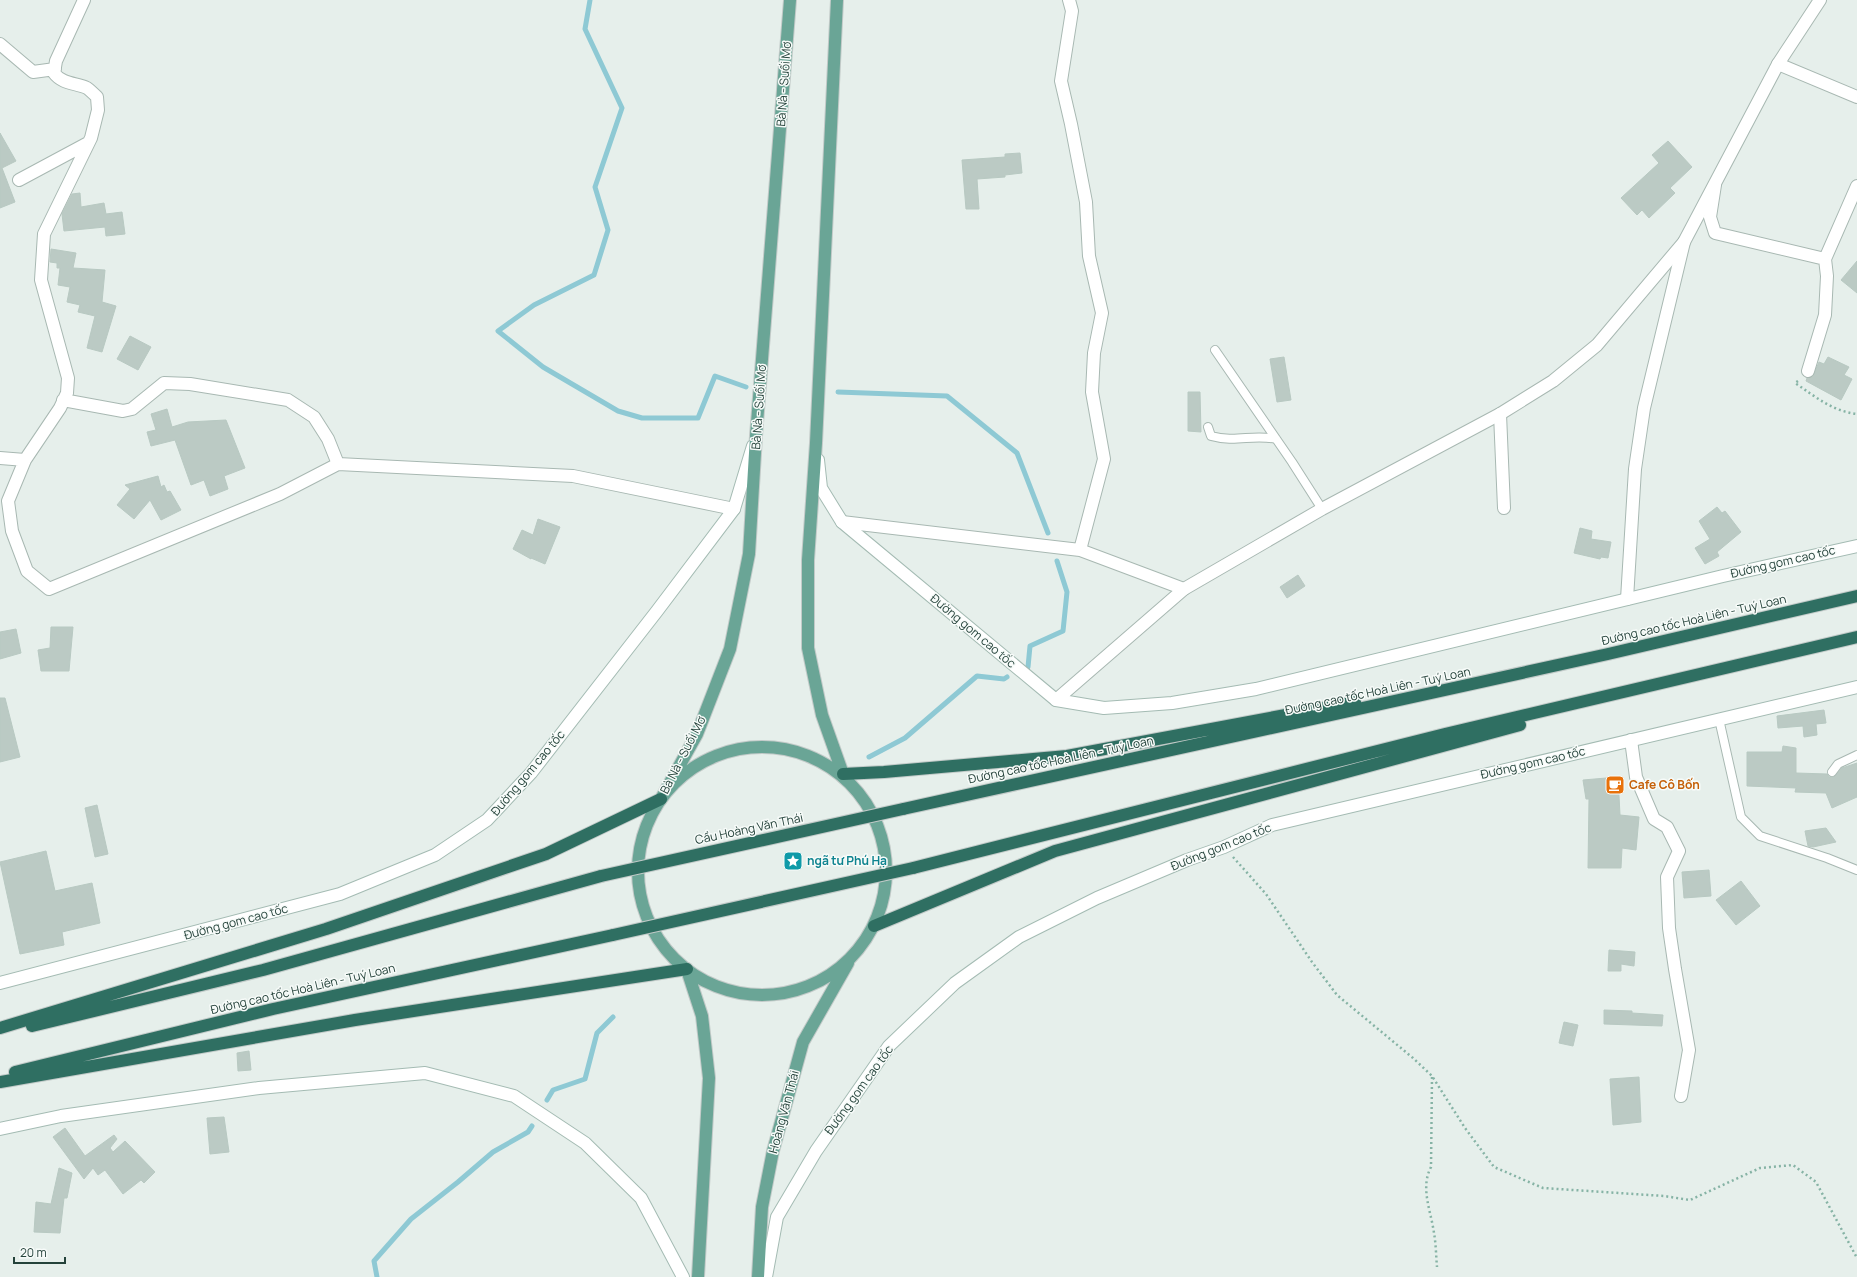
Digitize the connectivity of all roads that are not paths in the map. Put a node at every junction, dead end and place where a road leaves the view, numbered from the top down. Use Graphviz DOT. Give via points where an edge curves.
graph roads {
  1 [pos="84,0"];
  2 [pos="790,0"];
  3 [pos="838,0"];
  4 [pos="1069,0"];
  5 [pos="1820,0"];
  6 [pos="0,44"];
  7 [pos="1778,64"];
  8 [pos="54,69"];
  9 [pos="1857,97"];
  10 [pos="88,143"];
  11 [pos="19,180"];
  12 [pos="1716,180"];
  13 [pos="1857,186"];
  14 [pos="1684,242"];
  15 [pos="1825,259"];
  16 [pos="1215,350"];
  17 [pos="1808,371"];
  18 [pos="64,400"];
  19 [pos="1500,414"];
  20 [pos="1208,426"];
  21 [pos="756,436"];
  22 [pos="1276,439"];
  23 [pos="816,443"];
  24 [pos="0,458"];
  25 [pos="25,460"];
  26 [pos="338,464"];
  27 [pos="4,500"];
  28 [pos="1504,508"];
  29 [pos="734,509"];
  30 [pos="1322,509"];
  31 [pos="842,522"];
  32 [pos="1857,546"];
  33 [pos="1080,550"];
  34 [pos="1184,589"];
  35 [pos="1857,596"];
  36 [pos="1627,599"];
  37 [pos="1857,637"];
  38 [pos="1608,654"];
  39 [pos="1748,662"];
  40 [pos="1857,687"];
  41 [pos="1056,700"];
  42 [pos="1719,719"];
  43 [pos="1631,740"];
  44 [pos="1857,755"];
  45 [pos="1832,772"];
  46 [pos="843,774"];
  47 [pos="661,798"];
  48 [pos="904,809"];
  49 [pos="1857,870"];
  50 [pos="874,926"];
  51 [pos="850,960"];
  52 [pos="687,969"];
  53 [pos="0,983"];
  54 [pos="0,1028"];
  55 [pos="0,1034"];
  56 [pos="0,1076"];
  57 [pos="0,1082"];
  58 [pos="1681,1096"];
  59 [pos="0,1129"];
  60 [pos="683,1277"];
  61 [pos="698,1277"];
  62 [pos="758,1277"];
  63 [pos="766,1277"];
  1 -- 8 [label="street"];
  2 -- 21 [label="main road, Bà Nà - Suối Mơ"];
  3 -- 23 [label="main road"];
  4 -- 33 [label="street" via="1072,11 1060,81 1086,202 1089,256 1102,313 1094,353 1092,392 1104,459"];
  5 -- 7 [label="street"];
  6 -- 8 [label="street" via="33,72"];
  7 -- 9 [label="street"];
  7 -- 12 [label="street"];
  8 -- 10 [label="street" via="57,77 87,88 98,97 98,110"];
  10 -- 11 [label="street"];
  10 -- 18 [label="street" via="44,234 42,280 68,378"];
  12 -- 14 [label="street"];
  12 -- 15 [label="street" via="1710,217 1715,233"];
  13 -- 15 [label="street"];
  14 -- 19 [label="street" via="1597,345 1553,381"];
  14 -- 36 [label="street" via="1644,408 1635,468"];
  15 -- 17 [label="street" via="1825,315"];
  16 -- 22 [label="lane"];
  18 -- 25 [label="street"];
  18 -- 26 [label="street" via="123,411 132,409 164,383 190,384 288,400 314,417 328,439"];
  19 -- 28 [label="street"];
  19 -- 30 [label="street"];
  20 -- 22 [label="lane" via="1211,436 1225,440 1262,436"];
  21 -- 29 [label="street, Đường gom cao tốc"];
  21 -- 47 [label="main road, Bà Nà - Suối Mơ" via="749,554 730,648 697,734"];
  22 -- 30 [label="lane"];
  23 -- 31 [label="street, Đường gom cao tốc" via="821,488"];
  23 -- 46 [label="main road" via="808,560 808,648 822,715"];
  24 -- 25 [label="street"];
  25 -- 27 [label="street"];
  26 -- 27 [label="street" via="280,494 49,589 27,571"];
  26 -- 29 [label="street" via="573,476"];
  29 -- 53 [label="street, Đường gom cao tốc" via="531,773 487,820 435,855 340,894"];
  30 -- 34 [label="street"];
  31 -- 33 [label="street"];
  31 -- 41 [label="street, Đường gom cao tốc"];
  32 -- 36 [label="street, Đường gom cao tốc"];
  33 -- 34 [label="street"];
  34 -- 41 [label="street"];
  35 -- 38 [label="highway, Đường cao tốc Hoà Liên - Tuý Loan"];
  36 -- 41 [label="street, Đường gom cao tốc" via="1256,689 1172,703 1104,708"];
  37 -- 39 [label="highway"];
  38 -- 46 [label="highway" via="1067,756"];
  38 -- 48 [label="highway, Đường cao tốc Hoà Liên - Tuý Loan"];
  39 -- 50 [label="highway" via="1055,851"];
  39 -- 56 [label="highway, Đường cao tốc Hoà Liên - Tuý Loan, bridge" via="1445,734 913,868 273,1009"];
  40 -- 42 [label="street, Đường gom cao tốc"];
  42 -- 43 [label="street, Đường gom cao tốc"];
  42 -- 49 [label="lane" via="1741,817 1760,836"];
  43 -- 58 [label="street" via="1636,777 1654,819 1667,827 1680,851 1667,877 1671,941 1689,1050"];
  43 -- 63 [label="street, Đường gom cao tốc" via="1272,825 1097,898 1026,933 955,983 889,1046 816,1151 777,1217"];
  44 -- 45 [label="lane" via="1838,764"];
  46 -- 47 [label="main road" via="807,754 767,746 726,751 690,770"];
  46 -- 50 [label="main road" via="870,806 884,844 886,886"];
  47 -- 52 [label="main road, Bà Nà - Suối Mơ" via="643,835 638,876 646,916 666,951"];
  47 -- 54 [label="highway" via="546,854 326,929"];
  48 -- 55 [label="highway, Cầu Hoàng Văn Thái, bridge" via="601,876 264,970"];
  50 -- 51 [label="main road"];
  51 -- 52 [label="main road, Bà Nà - Suối Mơ" via="816,984 776,995 735,993 699,979"];
  51 -- 62 [label="main road, Hoàng Văn Thái" via="803,1042 773,1151 762,1207"];
  52 -- 57 [label="highway" via="355,1020"];
  52 -- 61 [label="main road" via="702,1016 709,1078"];
  59 -- 60 [label="street" via="61,1116 259,1088 425,1073 514,1096 585,1143 641,1198"];
}
